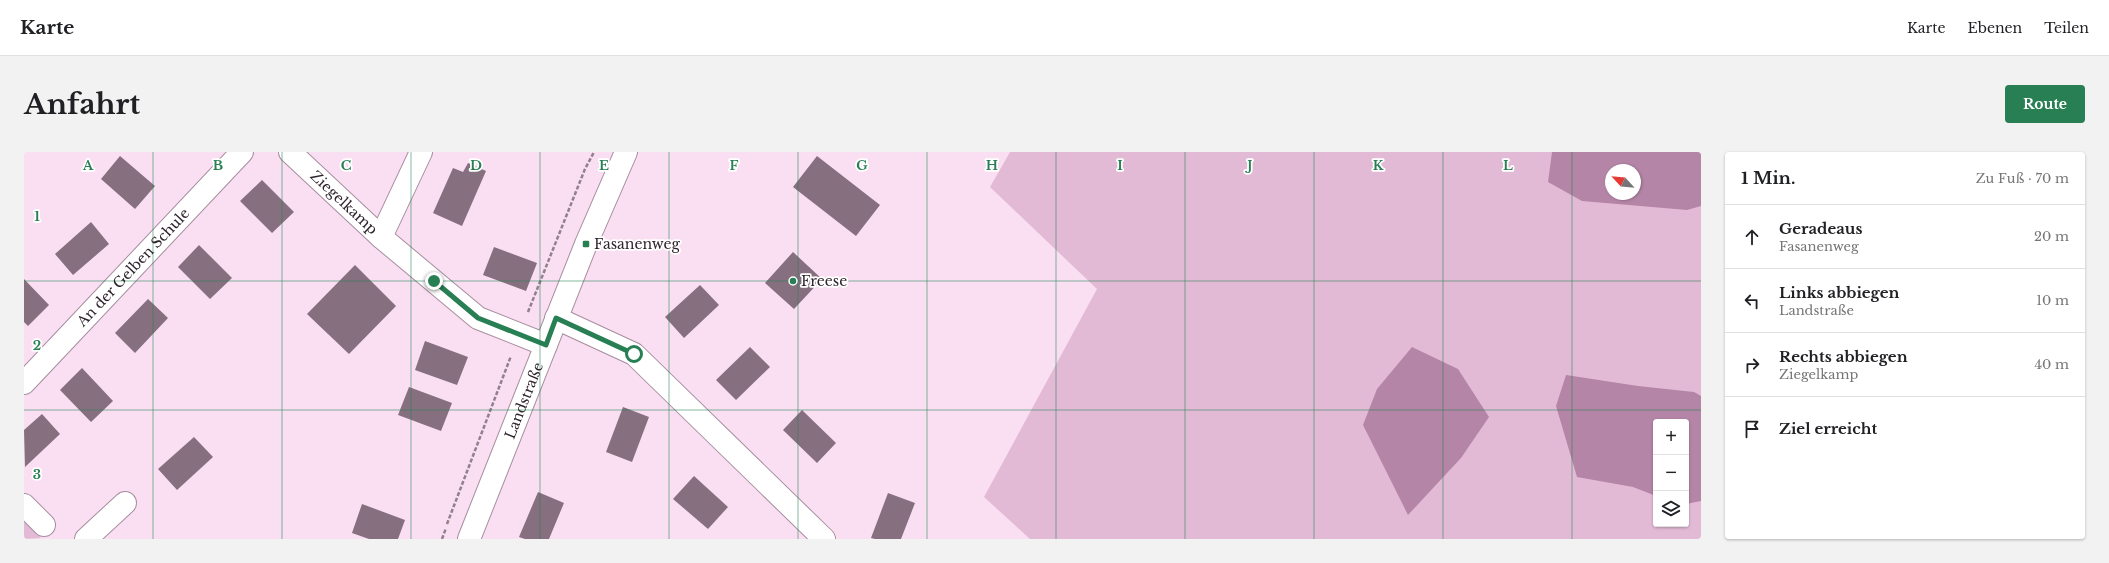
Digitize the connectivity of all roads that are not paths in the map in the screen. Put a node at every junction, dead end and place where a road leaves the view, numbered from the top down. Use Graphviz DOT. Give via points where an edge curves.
graph roads {
  1 [pos="242,152"];
  2 [pos="290,152"];
  3 [pos="421,152"];
  4 [pos="626,152"];
  5 [pos="381,237"];
  6 [pos="556,318"];
  7 [pos="546,345"];
  8 [pos="24,383"];
  9 [pos="125,503"];
  10 [pos="24,505"];
  11 [pos="44,525"];
  12 [pos="86,539"];
  13 [pos="469,539"];
  14 [pos="824,539"];
  1 -- 8 [label="street, An der Gelben Schule"];
  2 -- 5 [label="street, Ziegelkamp"];
  3 -- 5 [label="street, Ziegelkamp"];
  4 -- 6 [label="street, Landstraße"];
  5 -- 7 [label="street, Ziegelkamp" via="478,318"];
  6 -- 7 [label="street, Landstraße"];
  6 -- 14 [label="street" via="634,354"];
  7 -- 13 [label="street, Landstraße"];
  9 -- 12 [label="street"];
  10 -- 11 [label="street"];
}
